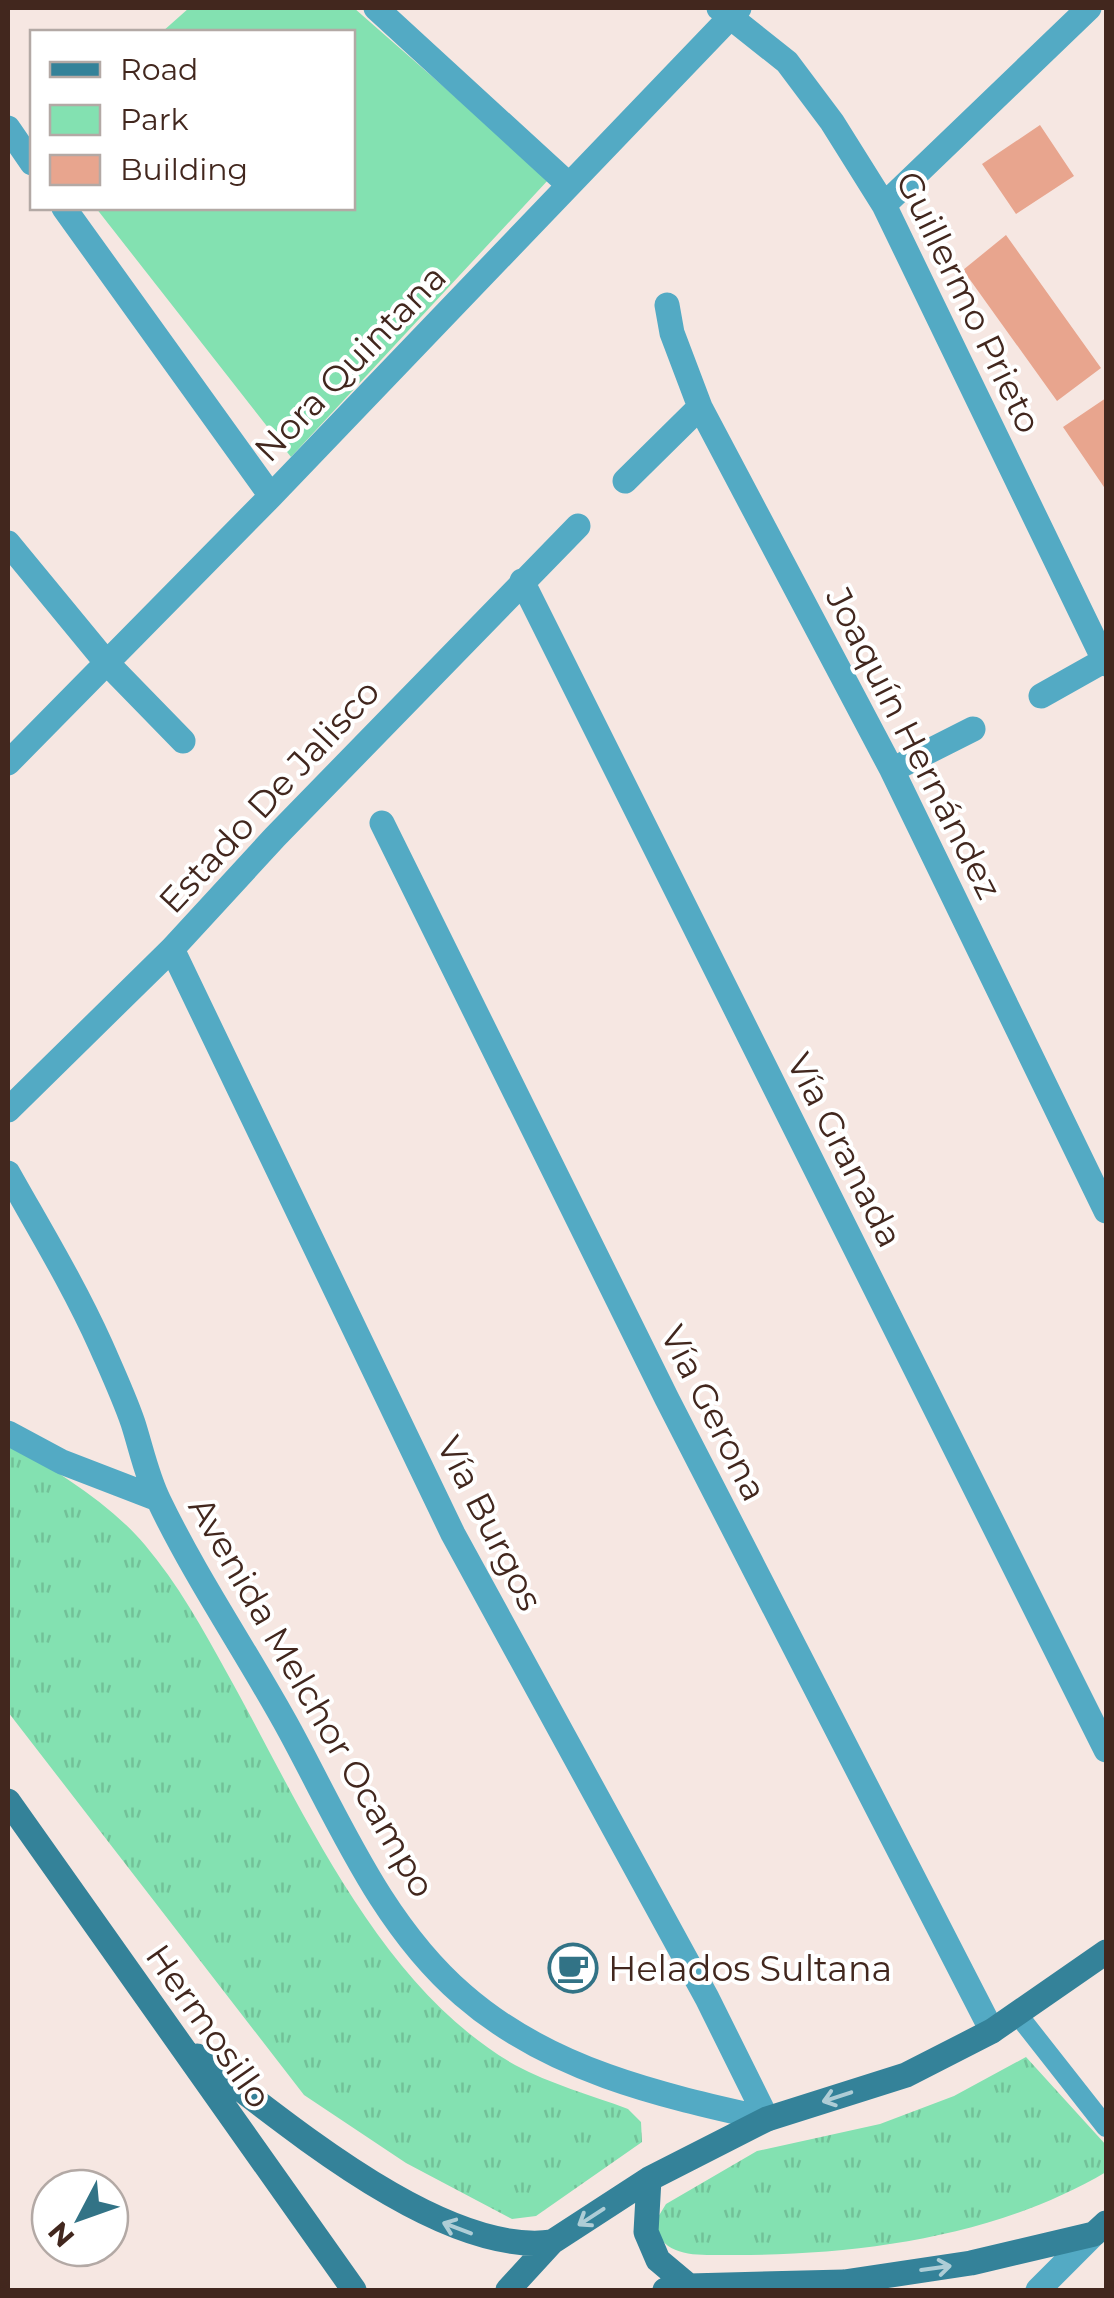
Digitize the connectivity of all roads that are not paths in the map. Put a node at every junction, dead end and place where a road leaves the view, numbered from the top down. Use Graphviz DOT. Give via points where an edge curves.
graph roads {
  1 [pos="376,8"];
  2 [pos="1089,8"];
  3 [pos="729,11"];
  4 [pos="8,128"];
  5 [pos="30,160"];
  6 [pos="568,184"];
  7 [pos="884,205"];
  8 [pos="65,210"];
  9 [pos="667,305"];
  10 [pos="700,407"];
  11 [pos="625,481"];
  12 [pos="271,496"];
  13 [pos="578,526"];
  14 [pos="8,544"];
  15 [pos="522,581"];
  16 [pos="106,662"];
  17 [pos="1106,662"];
  18 [pos="1042,696"];
  19 [pos="973,729"];
  20 [pos="183,741"];
  21 [pos="8,763"];
  22 [pos="892,770"];
  23 [pos="382,823"];
  24 [pos="172,949"];
  25 [pos="8,1110"];
  26 [pos="8,1173"];
  27 [pos="1106,1211"];
  28 [pos="8,1433"];
  29 [pos="158,1499"];
  30 [pos="1106,1750"];
  31 [pos="8,1801"];
  32 [pos="1106,1952"];
  33 [pos="1018,2014"];
  34 [pos="992,2032"];
  35 [pos="180,2044"];
  36 [pos="767,2119"];
  37 [pos="1106,2127"];
  38 [pos="648,2180"];
  39 [pos="1100,2228"];
  40 [pos="552,2242"];
  41 [pos="677,2288"];
  42 [pos="354,2290"];
  43 [pos="508,2290"];
  44 [pos="1038,2290"];
  1 -- 6 [label="street"];
  2 -- 7 [label="street"];
  3 -- 6 [label="street, Nora Quintana"];
  3 -- 7 [label="street, Guillermo Prieto" via="787,62"];
  4 -- 5 [label="street"];
  6 -- 12 [label="street, Nora Quintana"];
  7 -- 17 [label="street, Guillermo Prieto"];
  8 -- 12 [label="street"];
  9 -- 10 [label="street, Joaquín Hernández"];
  10 -- 11 [label="street"];
  10 -- 22 [label="street, Joaquín Hernández"];
  12 -- 16 [label="street, Nora Quintana"];
  13 -- 15 [label="street, Estado De Jalisco"];
  14 -- 16 [label="street"];
  15 -- 24 [label="street, Estado De Jalisco"];
  15 -- 30 [label="street, Vía Granada"];
  16 -- 20 [label="street"];
  16 -- 21 [label="street, Nora Quintana"];
  17 -- 18 [label="street"];
  19 -- 22 [label="street"];
  22 -- 27 [label="street, Joaquín Hernández"];
  23 -- 34 [label="street, Vía Gerona" via="666,1399"];
  24 -- 25 [label="street, Estado De Jalisco"];
  24 -- 36 [label="street, Vía Burgos" via="453,1534"];
  26 -- 29 [label="street, Avenida Melchor Ocampo" via="78,1296"];
  28 -- 29 [label="street"];
  29 -- 36 [label="street, Avenida Melchor Ocampo" via="370,1883 434,1967 464,1997 558,2058 628,2085"];
  31 -- 35 [label="main road, Hermosillo"];
  32 -- 33 [label="main road"];
  33 -- 34 [label="main road"];
  33 -- 37 [label="lane"];
  34 -- 36 [label="main road, one-way" via="906,2075"];
  40 -- 35 [label="main road, one-way" via="485,2238 417,2210"];
  35 -- 42 [label="main road, Hermosillo"];
  36 -- 38 [label="main road"];
  38 -- 40 [label="main road, one-way"];
  38 -- 41 [label="main road" via="646,2232"];
  41 -- 39 [label="main road, one-way" via="844,2282 971,2263"];
  39 -- 44 [label="street"];
  40 -- 43 [label="main road"];
}
